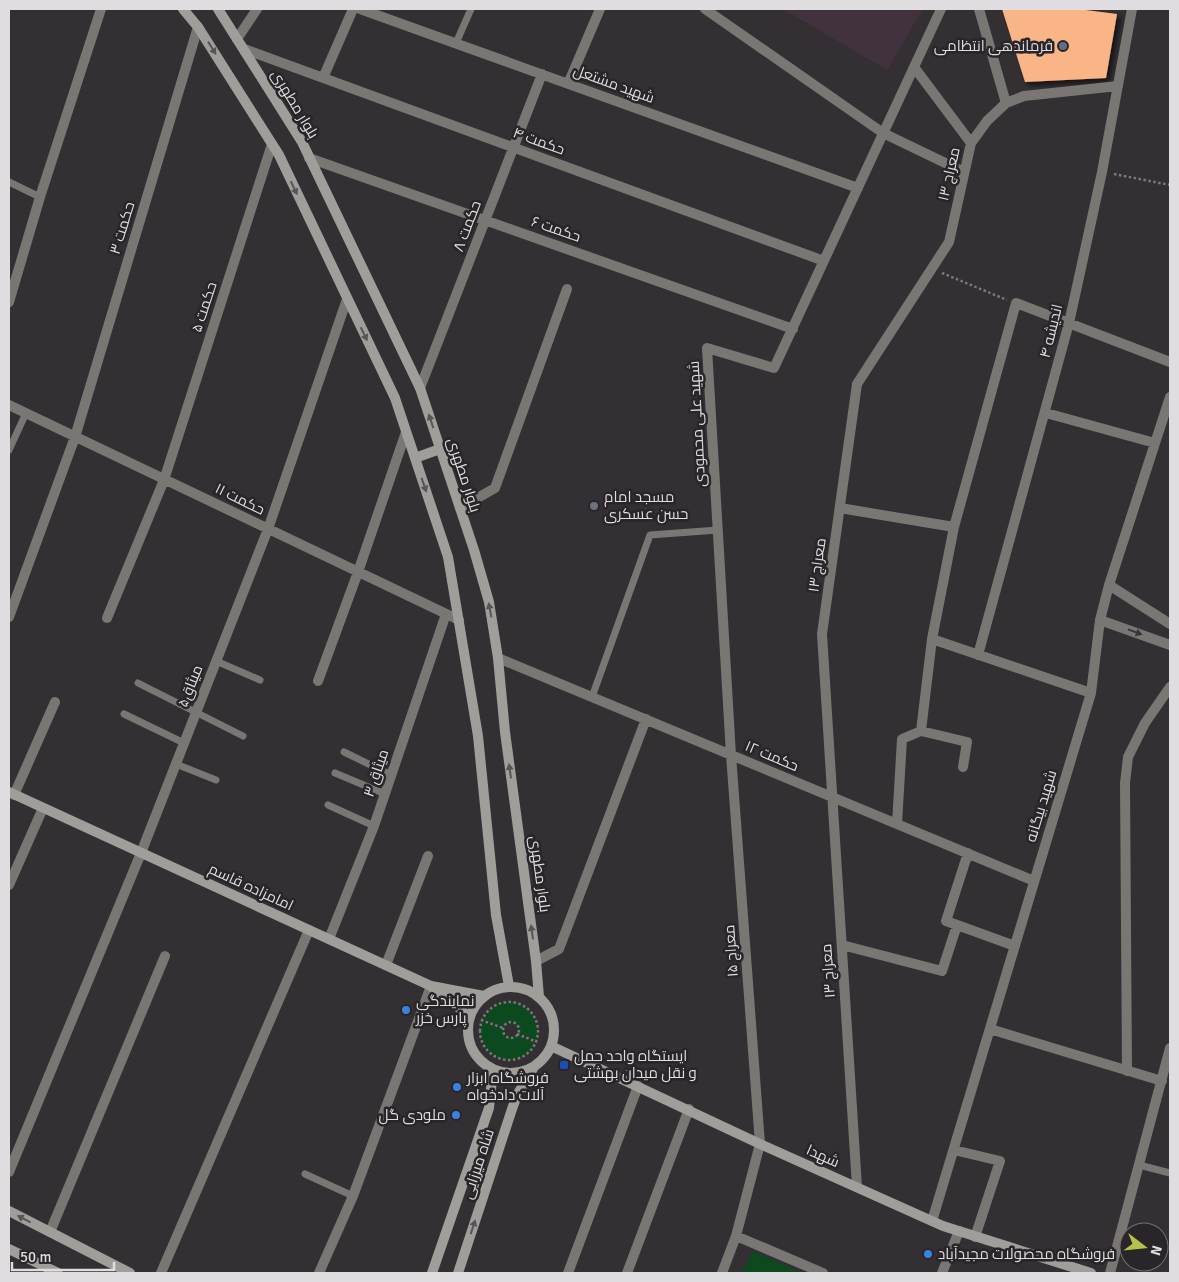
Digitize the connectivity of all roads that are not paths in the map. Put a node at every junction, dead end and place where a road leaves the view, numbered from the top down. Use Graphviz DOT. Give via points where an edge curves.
graph roads {
  1 [pos="101,9"];
  2 [pos="183,9"];
  3 [pos="218,9"];
  4 [pos="257,9"];
  5 [pos="353,9"];
  6 [pos="360,9"];
  7 [pos="471,9"];
  8 [pos="600,9"];
  9 [pos="705,9"];
  10 [pos="941,9"];
  11 [pos="979,9"];
  12 [pos="1132,9"];
  13 [pos="198,26"];
  14 [pos="237,39"];
  15 [pos="456,43"];
  16 [pos="244,49"];
  17 [pos="914,67"];
  18 [pos="542,74"];
  19 [pos="323,78"];
  20 [pos="568,84"];
  21 [pos="1118,86"];
  22 [pos="1006,103"];
  23 [pos="883,133"];
  24 [pos="971,143"];
  25 [pos="272,144"];
  26 [pos="513,147"];
  27 [pos="310,158"];
  28 [pos="964,172"];
  29 [pos="9,182"];
  30 [pos="858,188"];
  31 [pos="40,197"];
  32 [pos="485,220"];
  33 [pos="824,261"];
  34 [pos="567,289"];
  35 [pos="347,299"];
  36 [pos="9,302"];
  37 [pos="1069,323"];
  38 [pos="792,329"];
  39 [pos="1170,362"];
  40 [pos="420,388"];
  41 [pos="1170,397"];
  42 [pos="9,405"];
  43 [pos="26,413"];
  44 [pos="1046,414"];
  45 [pos="406,432"];
  46 [pos="75,437"];
  47 [pos="1155,443"];
  48 [pos="440,449"];
  49 [pos="9,450"];
  50 [pos="415,458"];
  51 [pos="164,480"];
  52 [pos="460,508"];
  53 [pos="840,508"];
  54 [pos="954,527"];
  55 [pos="268,529"];
  56 [pos="718,530"];
  57 [pos="358,572"];
  58 [pos="1109,585"];
  59 [pos="446,614"];
  60 [pos="9,617"];
  61 [pos="107,618"];
  62 [pos="459,620"];
  63 [pos="1100,620"];
  64 [pos="1170,624"];
  65 [pos="932,639"];
  66 [pos="1170,645"];
  67 [pos="978,655"];
  68 [pos="498,658"];
  69 [pos="216,661"];
  70 [pos="260,680"];
  71 [pos="318,681"];
  72 [pos="138,683"];
  73 [pos="1170,688"];
  74 [pos="1091,693"];
  75 [pos="592,697"];
  76 [pos="55,702"];
  77 [pos="196,713"];
  78 [pos="124,714"];
  79 [pos="646,719"];
  80 [pos="921,731"];
  81 [pos="243,736"];
  82 [pos="184,743"];
  83 [pos="344,752"];
  84 [pos="731,755"];
  85 [pos="176,764"];
  86 [pos="962,766"];
  87 [pos="335,773"];
  88 [pos="391,775"];
  89 [pos="216,780"];
  90 [pos="11,794"];
  91 [pos="385,794"];
  92 [pos="833,797"];
  93 [pos="328,805"];
  94 [pos="43,808"];
  95 [pos="897,824"];
  96 [pos="374,826"];
  97 [pos="141,853"];
  98 [pos="968,853"];
  99 [pos="428,856"];
  100 [pos="1034,881"];
  101 [pos="9,885"];
  102 [pos="957,925"];
  103 [pos="309,930"];
  104 [pos="329,939"];
  105 [pos="842,945"];
  106 [pos="1015,946"];
  107 [pos="164,956"];
  108 [pos="536,961"];
  109 [pos="386,965"];
  110 [pos="431,986"];
  111 [pos="508,986"];
  112 [pos="484,996"];
  113 [pos="539,998"];
  114 [pos="469,1020"];
  115 [pos="990,1029"];
  116 [pos="551,1046"];
  117 [pos="1170,1048"];
  118 [pos="534,1067"];
  119 [pos="493,1070"];
  120 [pos="1127,1071"];
  121 [pos="1162,1081"];
  122 [pos="638,1086"];
  123 [pos="689,1109"];
  124 [pos="760,1144"];
  125 [pos="954,1150"];
  126 [pos="1139,1165"];
  127 [pos="9,1172"];
  128 [pos="1170,1173"];
  129 [pos="305,1174"];
  130 [pos="857,1187"];
  131 [pos="353,1196"];
  132 [pos="9,1211"];
  133 [pos="932,1221"];
  134 [pos="50,1232"];
  135 [pos="959,1232"];
  136 [pos="736,1236"];
  137 [pos="975,1237"];
  138 [pos="9,1249"];
  139 [pos="58,1273"];
  140 [pos="130,1273"];
  141 [pos="161,1273"];
  142 [pos="319,1273"];
  143 [pos="432,1273"];
  144 [pos="458,1273"];
  145 [pos="568,1273"];
  146 [pos="626,1273"];
  147 [pos="722,1273"];
  148 [pos="823,1273"];
  149 [pos="942,1273"];
  150 [pos="1091,1273"];
  151 [pos="1110,1273"];
  1 -- 31 [label="street"];
  2 -- 13 [label="street"];
  3 -- 14 [label="street, بلوار مطهری"];
  4 -- 14 [label="street"];
  5 -- 19 [label="street"];
  6 -- 15 [label="street, شهید مشتعل"];
  7 -- 15 [label="lane"];
  8 -- 20 [label="street"];
  9 -- 23 [label="street"];
  10 -- 17 [label="street, شهید علی محمودی"];
  11 -- 22 [label="street"];
  12 -- 21 [label="street, اندیشه ۴"];
  13 -- 25 [label="street, one-way"];
  13 -- 46 [label="street, حکمت ۳"];
  14 -- 16 [label="street, بلوار مطهری"];
  15 -- 18 [label="street, شهید مشتعل"];
  16 -- 19 [label="street, حکمت ۴"];
  16 -- 27 [label="street, بلوار مطهری"];
  17 -- 23 [label="street, شهید علی محمودی"];
  17 -- 24 [label="street"];
  18 -- 20 [label="street, شهید مشتعل"];
  18 -- 26 [label="street, حکمت ۸"];
  19 -- 26 [label="street, حکمت ۴"];
  20 -- 30 [label="street, شهید مشتعل"];
  21 -- 22 [label="street, معراج ۱۳" via="1024,96"];
  21 -- 37 [label="street, اندیشه ۴"];
  22 -- 24 [label="street, معراج ۱۳"];
  23 -- 28 [label="street"];
  23 -- 30 [label="street, شهید علی محمودی"];
  24 -- 28 [label="street, معراج ۱۳"];
  25 -- 35 [label="street, one-way"];
  25 -- 51 [label="street, حکمت ۵"];
  26 -- 32 [label="street, حکمت ۸"];
  26 -- 33 [label="street, حکمت ۴"];
  27 -- 32 [label="street, حکمت ۶"];
  27 -- 40 [label="street, بلوار مطهری"];
  28 -- 53 [label="street, معراج ۱۳" via="949,242 857,384"];
  29 -- 31 [label="lane"];
  30 -- 33 [label="street, شهید علی محمودی"];
  31 -- 36 [label="street"];
  32 -- 38 [label="street, حکمت ۶"];
  32 -- 40 [label="street, حکمت ۸"];
  33 -- 38 [label="street, شهید علی محمودی"];
  34 -- 52 [label="street" via="495,488"];
  35 -- 45 [label="street, one-way" via="395,398"];
  35 -- 55 [label="street, میثاق۵"];
  37 -- 39 [label="street"];
  37 -- 44 [label="street, اندیشه ۴"];
  37 -- 54 [label="street" via="1016,304"];
  38 -- 56 [label="street, شهید علی محمودی" via="774,368 707,348"];
  48 -- 40 [label="street, بلوار مطهری, one-way"];
  41 -- 47 [label="street, شهید بیگانه"];
  42 -- 43 [label="street, حکمت ۱۱"];
  43 -- 46 [label="street, حکمت ۱۱"];
  43 -- 49 [label="lane"];
  44 -- 47 [label="street"];
  44 -- 67 [label="street, اندیشه ۴"];
  45 -- 50 [label="street"];
  45 -- 57 [label="street"];
  46 -- 51 [label="street, حکمت ۱۱"];
  46 -- 60 [label="street, حکمت ۳"];
  47 -- 58 [label="street, شهید بیگانه"];
  48 -- 50 [label="street"];
  48 -- 52 [label="street, بلوار مطهری"];
  50 -- 62 [label="street, one-way" via="448,557"];
  51 -- 55 [label="street, حکمت ۱۱"];
  51 -- 61 [label="street, حکمت ۵"];
  68 -- 52 [label="street, بلوار مطهری, one-way" via="489,602"];
  53 -- 54 [label="street"];
  53 -- 92 [label="street, معراج ۱۳" via="822,634"];
  54 -- 65 [label="street"];
  55 -- 57 [label="street, حکمت ۱۱"];
  55 -- 69 [label="street, میثاق۵"];
  56 -- 75 [label="lane" via="650,535"];
  56 -- 84 [label="street, شهید علی محمودی"];
  57 -- 59 [label="street, حکمت ۱۱"];
  57 -- 71 [label="street"];
  58 -- 63 [label="street, شهید بیگانه"];
  58 -- 64 [label="street"];
  59 -- 62 [label="street, حکمت ۱۱"];
  59 -- 88 [label="street, میثاق ۳"];
  62 -- 111 [label="street" via="478,736 496,915"];
  63 -- 66 [label="street, one-way"];
  63 -- 74 [label="street, شهید بیگانه"];
  65 -- 67 [label="street"];
  65 -- 80 [label="street"];
  67 -- 74 [label="street"];
  68 -- 75 [label="street, حکمت ۱۲"];
  108 -- 68 [label="street, بلوار مطهری, one-way"];
  69 -- 70 [label="lane"];
  69 -- 77 [label="street, میثاق۵"];
  72 -- 77 [label="lane"];
  73 -- 120 [label="street" via="1128,757 1125,783"];
  74 -- 100 [label="street, شهید بیگانه"];
  75 -- 79 [label="street, حکمت ۱۲"];
  76 -- 90 [label="street"];
  77 -- 81 [label="lane"];
  77 -- 82 [label="street, میثاق۵"];
  78 -- 82 [label="lane"];
  79 -- 84 [label="street, حکمت ۱۲"];
  79 -- 108 [label="street" via="559,949"];
  80 -- 86 [label="street" via="967,742"];
  80 -- 95 [label="street" via="902,739"];
  82 -- 85 [label="street, میثاق۵"];
  83 -- 88 [label="lane"];
  84 -- 92 [label="street, حکمت ۱۲"];
  84 -- 124 [label="street, معراج ۱۵"];
  85 -- 89 [label="lane"];
  85 -- 97 [label="street, میثاق۵"];
  87 -- 91 [label="lane"];
  88 -- 91 [label="street, میثاق ۳"];
  90 -- 94 [label="street, امامزاده قاسم"];
  91 -- 96 [label="street, میثاق ۳"];
  92 -- 95 [label="street, حکمت ۱۲"];
  92 -- 105 [label="street, معراج ۱۳"];
  93 -- 96 [label="lane"];
  94 -- 97 [label="street, امامزاده قاسم"];
  94 -- 101 [label="street"];
  95 -- 98 [label="street, حکمت ۱۲"];
  96 -- 104 [label="street, میثاق ۳"];
  97 -- 103 [label="street, امامزاده قاسم"];
  97 -- 127 [label="street, میثاق۵"];
  98 -- 100 [label="street, حکمت ۱۲"];
  98 -- 102 [label="street" via="946,921"];
  99 -- 109 [label="street"];
  100 -- 106 [label="street, شهید بیگانه"];
  102 -- 105 [label="street" via="942,972"];
  102 -- 106 [label="street"];
  103 -- 104 [label="street, امامزاده قاسم"];
  103 -- 141 [label="street"];
  104 -- 109 [label="street, امامزاده قاسم"];
  105 -- 130 [label="street, معراج ۱۳"];
  106 -- 115 [label="street, شهید بیگانه"];
  107 -- 134 [label="street"];
  108 -- 113 [label="street, بلوار مطهری"];
  109 -- 110 [label="street, امامزاده قاسم"];
  110 -- 112 [label="street, امامزاده قاسم"];
  110 -- 114 [label="street" via="439,995 460,1006"];
  110 -- 131 [label="street"];
  111 -- 112 [label="street"];
  111 -- 113 [label="street" via="530,991"];
  112 -- 114 [label="street" via="474,1006"];
  113 -- 116 [label="street" via="550,1012 554,1024"];
  114 -- 119 [label="street" via="468,1035 472,1049 481,1062"];
  115 -- 120 [label="street"];
  115 -- 125 [label="street, شهید بیگانه"];
  116 -- 118 [label="street, شاه میرزایی"];
  116 -- 122 [label="street, شهدا"];
  117 -- 121 [label="street"];
  118 -- 119 [label="street" via="520,1072"];
  144 -- 118 [label="street, شاه میرزایی, one-way" via="517,1095"];
  119 -- 143 [label="street, شاه میرزایی" via="489,1108"];
  120 -- 121 [label="street"];
  121 -- 126 [label="street"];
  122 -- 123 [label="street, شهدا"];
  122 -- 145 [label="street"];
  123 -- 124 [label="street, شهدا"];
  123 -- 146 [label="street"];
  124 -- 130 [label="street, شهدا"];
  124 -- 136 [label="street, معراج ۱۵"];
  125 -- 133 [label="street, شهید بیگانه"];
  125 -- 137 [label="street" via="1000,1161"];
  126 -- 128 [label="lane"];
  126 -- 151 [label="street"];
  129 -- 131 [label="lane"];
  130 -- 133 [label="street, شهدا"];
  131 -- 142 [label="street"];
  134 -- 132 [label="street, one-way"];
  133 -- 135 [label="street, شهدا"];
  134 -- 140 [label="street"];
  135 -- 137 [label="street, شهدا"];
  135 -- 149 [label="street"];
  136 -- 147 [label="street, معراج ۱۵"];
  136 -- 148 [label="street"];
  137 -- 150 [label="street, شهدا"];
  138 -- 139 [label="street"];
}
